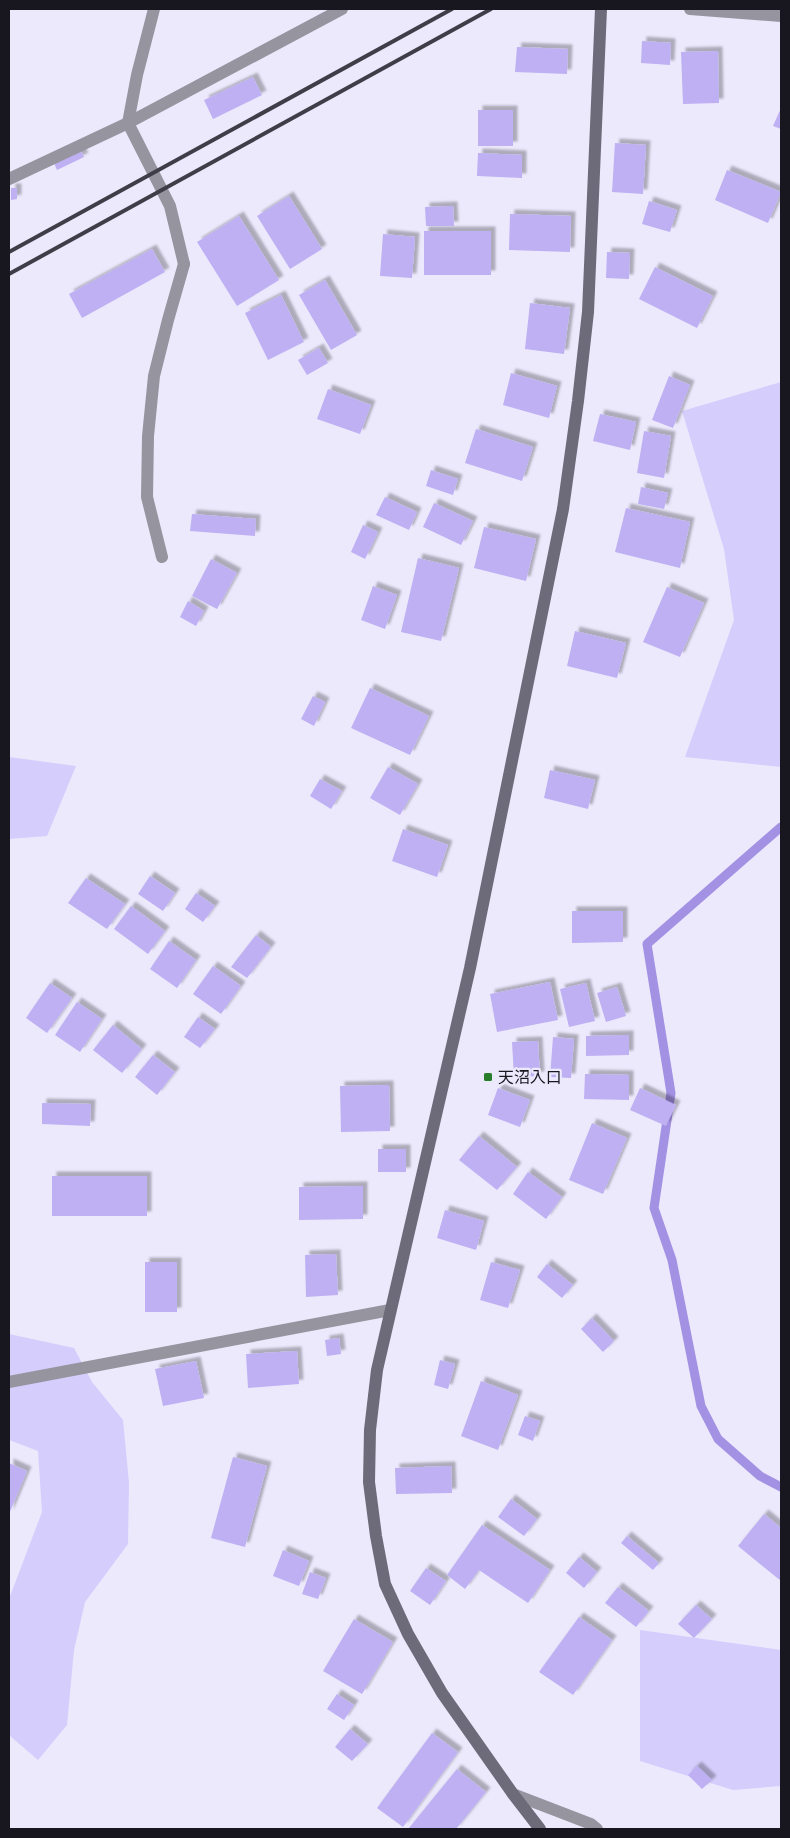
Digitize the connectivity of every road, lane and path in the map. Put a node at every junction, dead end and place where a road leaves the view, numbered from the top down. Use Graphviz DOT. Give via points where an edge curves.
graph roads {
  1 [pos="154,9"];
  2 [pos="342,9"];
  3 [pos="601,9"];
  4 [pos="690,9"];
  5 [pos="781,16"];
  6 [pos="128,123"];
  7 [pos="9,179"];
  8 [pos="162,557"];
  9 [pos="390,1310"];
  10 [pos="9,1382"];
  11 [pos="513,1794"];
  12 [pos="540,1829"];
  13 [pos="597,1829"];
  1 -- 6 [label="street"];
  2 -- 6 [label="street"];
  3 -- 9 [label="street" via="588,312 563,509 470,968"];
  4 -- 5 [label="street"];
  6 -- 7 [label="street"];
  6 -- 8 [label="street" via="170,206 184,264 154,376 148,436 147,497"];
  9 -- 10 [label="street"];
  9 -- 11 [label="street" via="377,1370 369,1473 376,1536 386,1584 408,1634 442,1692"];
  11 -- 12 [label="street"];
  11 -- 13 [label="street"];
}
